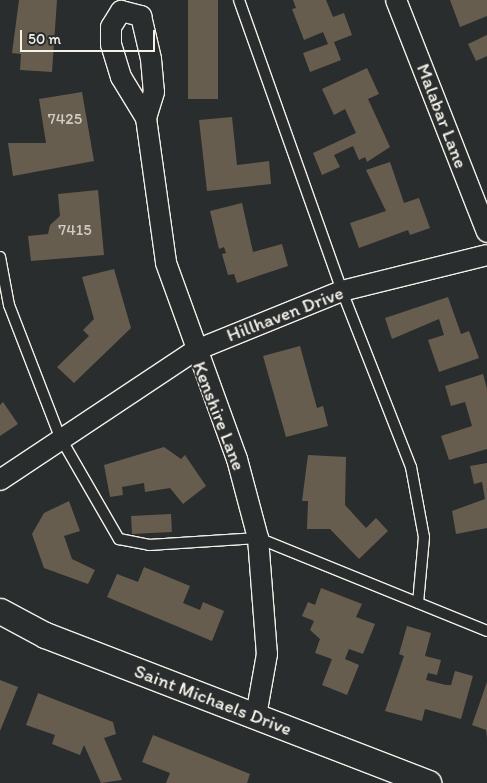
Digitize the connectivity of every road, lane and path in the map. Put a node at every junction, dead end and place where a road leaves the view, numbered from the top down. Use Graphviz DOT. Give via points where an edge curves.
graph roads {
  1 [pos="239,0"];
  2 [pos="396,0"];
  3 [pos="146,118"];
  4 [pos="487,232"];
  5 [pos="487,255"];
  6 [pos="0,257"];
  7 [pos="342,291"];
  8 [pos="194,350"];
  9 [pos="60,437"];
  10 [pos="0,480"];
  11 [pos="258,538"];
  12 [pos="418,603"];
  13 [pos="0,611"];
  14 [pos="487,630"];
  15 [pos="256,716"];
  16 [pos="428,783"];
  1 -- 7 [label="lane"];
  2 -- 4 [label="street, Malabar Lane"];
  3 -- 8 [label="street, Kenshire Lane" via="166,263"];
  5 -- 7 [label="street, Hillhaven Drive"];
  6 -- 9 [label="lane" via="9,304"];
  7 -- 8 [label="street, Hillhaven Drive"];
  7 -- 12 [label="lane" via="412,467 424,537"];
  8 -- 9 [label="street, Hillhaven Drive"];
  8 -- 11 [label="street, Kenshire Lane" via="237,459"];
  9 -- 10 [label="street, Hillhaven Drive"];
  9 -- 11 [label="lane" via="119,539 149,545"];
  11 -- 12 [label="lane"];
  11 -- 15 [label="street, Kenshire Lane" via="267,654"];
  12 -- 14 [label="lane"];
  13 -- 15 [label="street, Saint Michaels Drive" via="44,635"];
  15 -- 16 [label="street, Saint Michaels Drive"];
}
